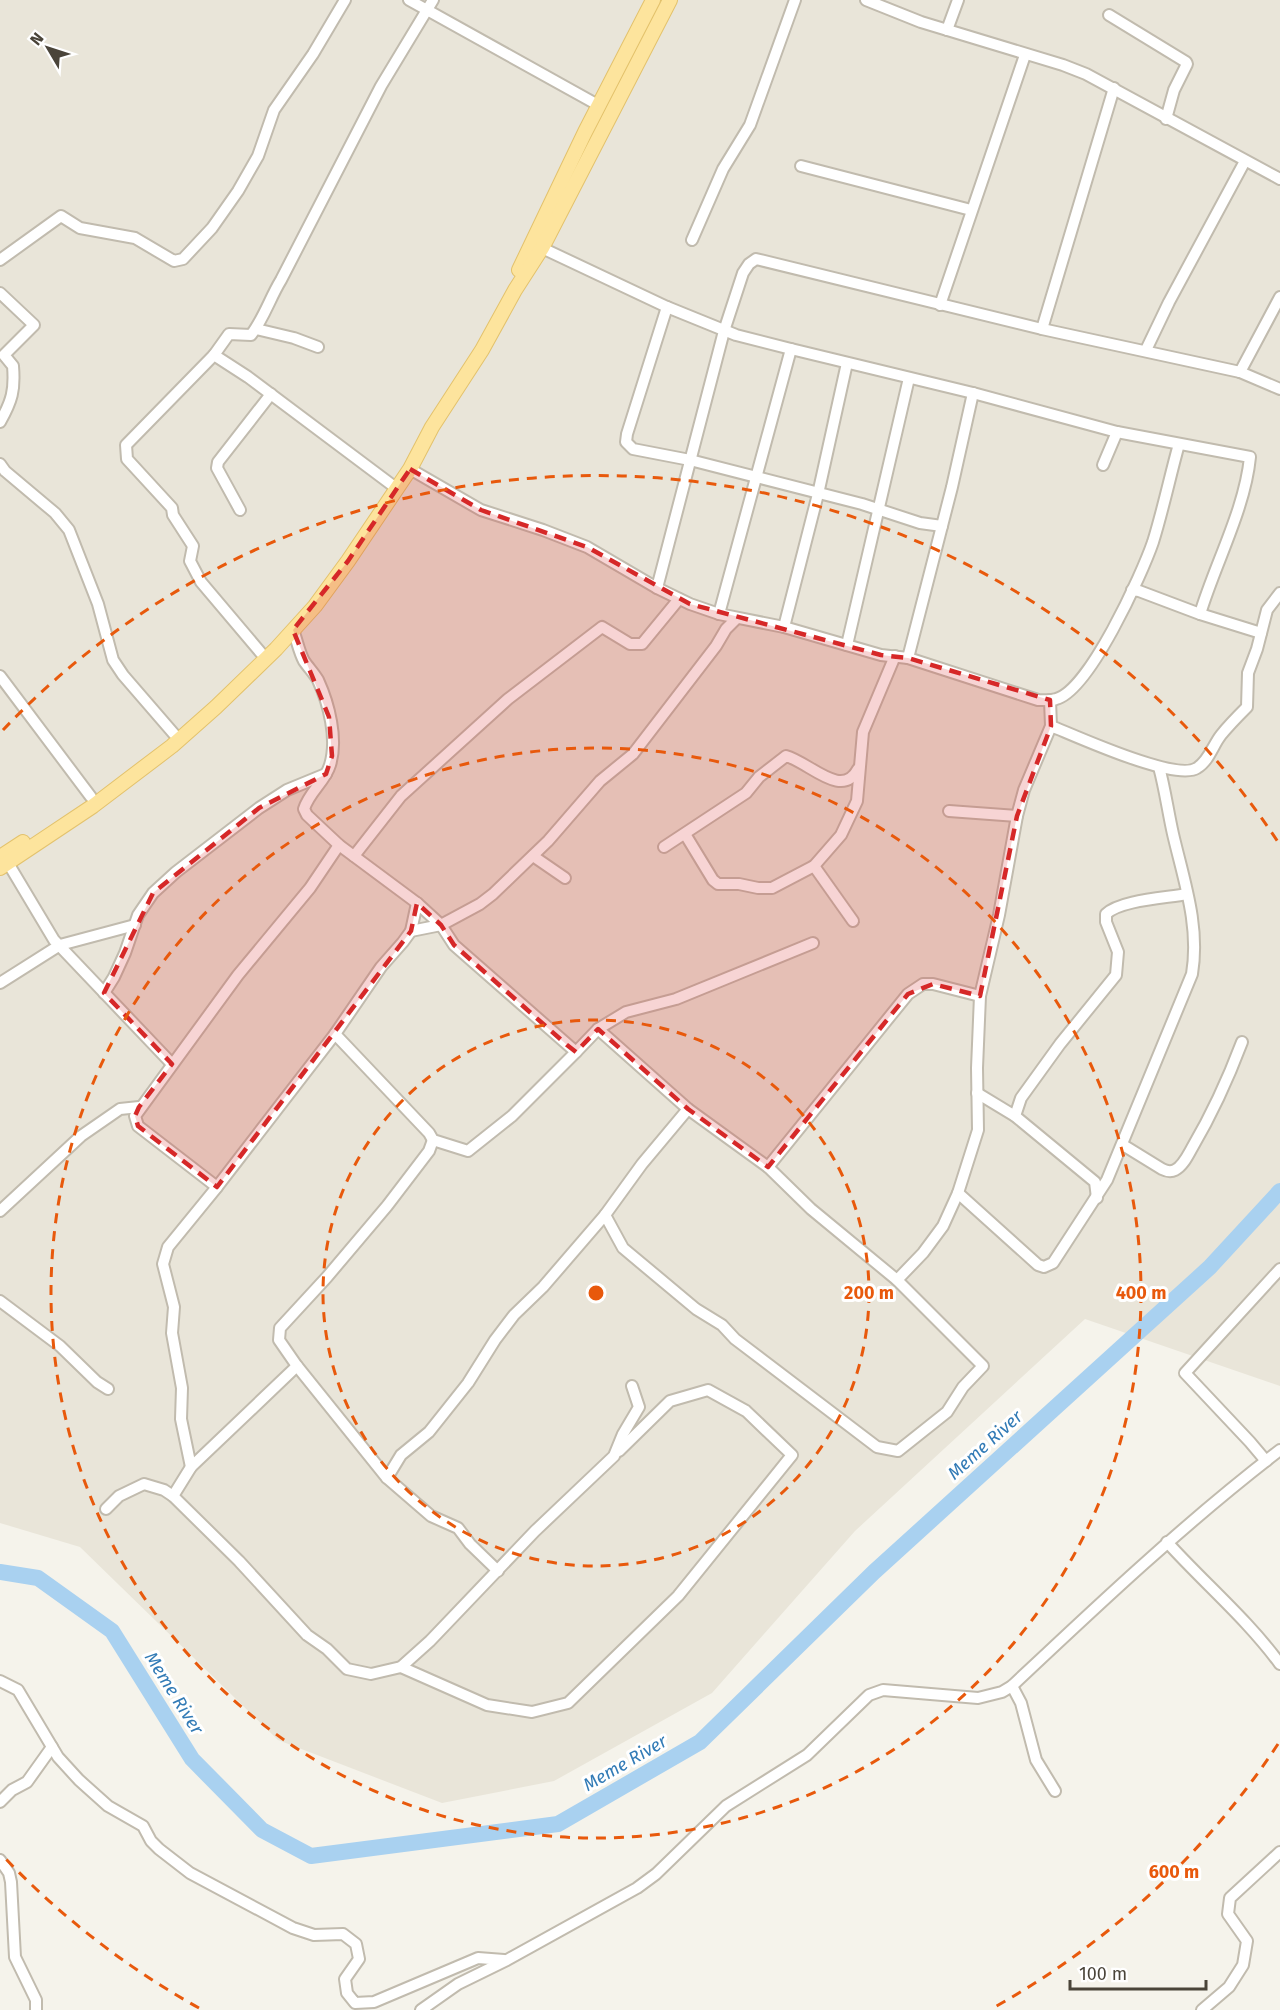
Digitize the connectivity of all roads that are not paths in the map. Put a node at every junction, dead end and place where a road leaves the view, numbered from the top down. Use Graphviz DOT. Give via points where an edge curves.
graph roads {
  1 [pos="345,0"];
  2 [pos="409,0"];
  3 [pos="433,0"];
  4 [pos="652,0"];
  5 [pos="670,0"];
  6 [pos="795,0"];
  7 [pos="867,0"];
  8 [pos="958,0"];
  9 [pos="426,11"];
  10 [pos="1109,15"];
  11 [pos="946,30"];
  12 [pos="1025,55"];
  13 [pos="1114,88"];
  14 [pos="598,105"];
  15 [pos="1166,119"];
  16 [pos="1245,160"];
  17 [pos="801,166"];
  18 [pos="1280,179"];
  19 [pos="971,210"];
  20 [pos="692,240"];
  21 [pos="536,248"];
  22 [pos="0,260"];
  23 [pos="0,293"];
  24 [pos="1280,297"];
  25 [pos="939,305"];
  26 [pos="667,307"];
  27 [pos="256,329"];
  28 [pos="1042,329"];
  29 [pos="724,331"];
  30 [pos="318,347"];
  31 [pos="790,350"];
  32 [pos="1146,350"];
  33 [pos="214,355"];
  34 [pos="847,363"];
  35 [pos="1240,372"];
  36 [pos="909,378"];
  37 [pos="1280,389"];
  38 [pos="973,393"];
  39 [pos="271,394"];
  40 [pos="0,422"];
  41 [pos="1118,432"];
  42 [pos="1179,444"];
  43 [pos="690,460"];
  44 [pos="0,464"];
  45 [pos="1103,465"];
  46 [pos="411,469"];
  47 [pos="757,478"];
  48 [pos="392,485"];
  49 [pos="818,494"];
  50 [pos="240,510"];
  51 [pos="878,510"];
  52 [pos="942,525"];
  53 [pos="657,588"];
  54 [pos="1132,590"];
  55 [pos="1280,593"];
  56 [pos="679,598"];
  57 [pos="719,614"];
  58 [pos="1200,614"];
  59 [pos="736,619"];
  60 [pos="784,627"];
  61 [pos="293,630"];
  62 [pos="1261,633"];
  63 [pos="847,645"];
  64 [pos="261,653"];
  65 [pos="895,656"];
  66 [pos="908,657"];
  67 [pos="0,676"];
  68 [pos="1050,700"];
  69 [pos="1051,726"];
  70 [pos="174,734"];
  71 [pos="859,766"];
  72 [pos="1159,766"];
  73 [pos="326,774"];
  74 [pos="91,797"];
  75 [pos="949,811"];
  76 [pos="1017,816"];
  77 [pos="685,834"];
  78 [pos="339,845"];
  79 [pos="664,847"];
  80 [pos="354,856"];
  81 [pos="533,856"];
  82 [pos="3,863"];
  83 [pos="814,866"];
  84 [pos="565,878"];
  85 [pos="1187,894"];
  86 [pos="417,903"];
  87 [pos="853,921"];
  88 [pos="135,925"];
  89 [pos="441,925"];
  90 [pos="411,931"];
  91 [pos="813,943"];
  92 [pos="60,945"];
  93 [pos="0,983"];
  94 [pos="104,993"];
  95 [pos="980,996"];
  96 [pos="598,1029"];
  97 [pos="335,1034"];
  98 [pos="1242,1042"];
  99 [pos="576,1052"];
  100 [pos="172,1064"];
  101 [pos="977,1093"];
  102 [pos="139,1107"];
  103 [pos="688,1109"];
  104 [pos="1015,1116"];
  105 [pos="433,1140"];
  106 [pos="1123,1144"];
  107 [pos="768,1167"];
  108 [pos="1107,1180"];
  109 [pos="1095,1182"];
  110 [pos="218,1187"];
  111 [pos="958,1193"];
  112 [pos="1097,1198"];
  113 [pos="0,1211"];
  114 [pos="605,1215"];
  115 [pos="1280,1269"];
  116 [pos="897,1280"];
  117 [pos="0,1301"];
  118 [pos="297,1366"];
  119 [pos="632,1386"];
  120 [pos="108,1389"];
  121 [pos="1280,1450"];
  122 [pos="614,1456"];
  123 [pos="1266,1461"];
  124 [pos="191,1467"];
  125 [pos="387,1478"];
  126 [pos="173,1496"];
  127 [pos="106,1509"];
  128 [pos="1167,1542"];
  129 [pos="498,1571"];
  130 [pos="1280,1664"];
  131 [pos="401,1667"];
  132 [pos="0,1680"];
  133 [pos="1012,1686"];
  134 [pos="52,1747"];
  135 [pos="1055,1791"];
  136 [pos="0,1802"];
  137 [pos="1280,1852"];
  138 [pos="0,1860"];
  139 [pos="507,1960"];
  140 [pos="36,2010"];
  141 [pos="421,2010"];
  142 [pos="1202,2010"];
  1 -- 22 [label="street" via="274,110 258,156 238,191 212,228 183,259 174,261 135,238 80,228 61,216"];
  2 -- 9 [label="street"];
  3 -- 9 [label="street"];
  4 -- 14 [label="main road"];
  5 -- 21 [label="main road"];
  6 -- 20 [label="street" via="750,125 723,170"];
  7 -- 11 [label="street"];
  8 -- 11 [label="street"];
  9 -- 14 [label="street"];
  9 -- 27 [label="street" via="381,86"];
  10 -- 15 [label="street" via="1186,62"];
  11 -- 12 [label="street"];
  12 -- 13 [label="street" via="1063,65"];
  12 -- 19 [label="street"];
  13 -- 15 [label="street"];
  13 -- 28 [label="street"];
  14 -- 21 [label="main road"];
  15 -- 16 [label="street"];
  16 -- 18 [label="street"];
  16 -- 32 [label="street"];
  17 -- 19 [label="street"];
  19 -- 25 [label="street"];
  21 -- 26 [label="street"];
  21 -- 46 [label="main road" via="482,350"];
  21 -- 48 [label="main road"];
  23 -- 40 [label="street" via="34,325 4,355 13,366 13,391"];
  24 -- 35 [label="street"];
  25 -- 28 [label="street"];
  25 -- 29 [label="street" via="756,259 743,273"];
  26 -- 29 [label="street"];
  26 -- 43 [label="street" via="626,442 633,448"];
  27 -- 30 [label="street"];
  27 -- 33 [label="street" via="251,335 229,334"];
  28 -- 32 [label="street"];
  29 -- 31 [label="street"];
  29 -- 43 [label="street"];
  31 -- 34 [label="street"];
  31 -- 47 [label="street"];
  32 -- 35 [label="street"];
  33 -- 39 [label="street"];
  33 -- 64 [label="street" via="126,445 125,453 172,508 193,546 190,561 201,582"];
  34 -- 36 [label="street"];
  34 -- 49 [label="street"];
  35 -- 37 [label="street"];
  36 -- 38 [label="street"];
  36 -- 51 [label="street"];
  38 -- 41 [label="street"];
  38 -- 52 [label="street"];
  39 -- 48 [label="street"];
  39 -- 50 [label="street" via="218,462 217,468"];
  41 -- 42 [label="street"];
  41 -- 45 [label="street"];
  42 -- 54 [label="street" via="1153,542"];
  42 -- 58 [label="street" via="1250,457 1226,545"];
  43 -- 47 [label="street"];
  43 -- 53 [label="street"];
  44 -- 70 [label="street" via="69,530 94,594 113,660"];
  46 -- 53 [label="street" via="481,510 587,547"];
  46 -- 61 [label="main road" via="348,561"];
  47 -- 49 [label="street"];
  47 -- 57 [label="street"];
  48 -- 64 [label="main road" via="312,601"];
  49 -- 51 [label="street"];
  49 -- 60 [label="street"];
  51 -- 52 [label="street" via="920,523"];
  51 -- 63 [label="street"];
  52 -- 66 [label="street"];
  53 -- 56 [label="street"];
  54 -- 58 [label="street"];
  54 -- 68 [label="street" via="1083,677 1072,690"];
  55 -- 62 [label="street" via="1267,610"];
  56 -- 57 [label="street"];
  56 -- 80 [label="street" via="642,644 630,644 602,627 508,699 401,796"];
  57 -- 59 [label="street"];
  58 -- 62 [label="street"];
  59 -- 60 [label="street"];
  59 -- 81 [label="street" via="633,754 600,781"];
  60 -- 63 [label="street"];
  61 -- 73 [label="street" via="304,660 317,678 329,717 332,756"];
  61 -- 82 [label="main road" via="172,746 93,806"];
  62 -- 72 [label="street" via="1248,673 1247,707 1196,769 1189,772"];
  63 -- 65 [label="street"];
  64 -- 70 [label="main road"];
  65 -- 66 [label="street"];
  65 -- 71 [label="street" via="863,732"];
  66 -- 68 [label="street" via="1038,700"];
  67 -- 74 [label="street"];
  68 -- 69 [label="street"];
  69 -- 72 [label="street"];
  69 -- 76 [label="street"];
  70 -- 74 [label="main road"];
  71 -- 77 [label="street" via="849,780 834,781 786,756 746,793"];
  71 -- 83 [label="street" via="853,811 842,835"];
  72 -- 85 [label="street"];
  73 -- 78 [label="street" via="304,809"];
  73 -- 88 [label="street" via="287,790 259,808 176,872 153,893"];
  74 -- 82 [label="main road"];
  75 -- 76 [label="street"];
  76 -- 95 [label="street"];
  77 -- 79 [label="street"];
  77 -- 83 [label="street" via="718,884 772,888"];
  78 -- 80 [label="street"];
  78 -- 100 [label="street" via="310,888"];
  80 -- 86 [label="street"];
  81 -- 84 [label="street"];
  81 -- 89 [label="street" via="480,904"];
  82 -- 92 [label="street"];
  83 -- 87 [label="street"];
  85 -- 104 [label="street" via="1130,902 1106,914 1118,952 1116,975 1065,1036 1021,1098"];
  85 -- 106 [label="street" via="1195,928 1192,974"];
  86 -- 89 [label="street"];
  86 -- 90 [label="street"];
  88 -- 92 [label="street"];
  88 -- 94 [label="street"];
  89 -- 90 [label="street"];
  89 -- 99 [label="street" via="454,945"];
  90 -- 97 [label="street"];
  91 -- 96 [label="street" via="676,999 627,1012"];
  92 -- 93 [label="street"];
  92 -- 94 [label="street"];
  94 -- 100 [label="street"];
  95 -- 101 [label="street"];
  95 -- 107 [label="street" via="933,984 923,984 908,994"];
  96 -- 99 [label="street"];
  96 -- 103 [label="street"];
  97 -- 105 [label="street"];
  97 -- 110 [label="street"];
  98 -- 106 [label="street" via="1208,1120 1174,1171 1167,1172"];
  99 -- 105 [label="street" via="512,1116 468,1150"];
  100 -- 102 [label="street"];
  101 -- 104 [label="street"];
  101 -- 111 [label="street" via="978,1130"];
  102 -- 110 [label="street" via="135,1116 138,1126"];
  102 -- 113 [label="street" via="120,1109 81,1136"];
  103 -- 107 [label="street"];
  103 -- 114 [label="street"];
  104 -- 109 [label="street"];
  105 -- 118 [label="street" via="429,1151 387,1206 280,1328 279,1340"];
  106 -- 108 [label="street"];
  107 -- 116 [label="street" via="811,1209"];
  108 -- 109 [label="street"];
  108 -- 112 [label="street"];
  109 -- 112 [label="street"];
  110 -- 124 [label="street" via="168,1247 163,1264 174,1307 172,1333 182,1388 181,1419"];
  111 -- 112 [label="street" via="1044,1267 1053,1263"];
  111 -- 116 [label="street" via="943,1226"];
  114 -- 116 [label="street" via="622,1248 696,1309 722,1325 877,1447 898,1450 947,1412 983,1366"];
  114 -- 125 [label="street" via="514,1315 461,1391 429,1432 401,1455"];
  115 -- 123 [label="street" via="1185,1373"];
  117 -- 120 [label="street" via="60,1346"];
  118 -- 124 [label="street"];
  118 -- 125 [label="street"];
  119 -- 122 [label="street" via="639,1407"];
  121 -- 123 [label="street"];
  122 -- 129 [label="street"];
  122 -- 131 [label="street" via="670,1401 708,1390 746,1411 792,1455 678,1596 568,1704 532,1712 487,1705"];
  123 -- 128 [label="street"];
  124 -- 126 [label="street"];
  125 -- 129 [label="street" via="431,1516 458,1528"];
  126 -- 127 [label="street" via="144,1484 119,1496"];
  126 -- 131 [label="street" via="306,1635 347,1668 371,1674"];
  128 -- 130 [label="street" via="1229,1604"];
  128 -- 133 [label="street"];
  129 -- 131 [label="street"];
  132 -- 134 [label="street" via="18,1690"];
  133 -- 135 [label="street" via="1021,1703 1036,1760"];
  133 -- 139 [label="street" via="978,1698 883,1690 869,1695 807,1755 726,1806 637,1888"];
  134 -- 136 [label="street" via="27,1782"];
  134 -- 139 [label="street" via="86,1786 108,1806 143,1826 159,1849 190,1873 293,1928 314,1935 343,1934 356,1944 359,1959 345,1979 347,1993 355,2002 374,2002 478,1958"];
  137 -- 142 [label="street" via="1230,1898 1228,1914 1247,1941 1243,1965 1229,1988"];
  138 -- 140 [label="street" via="11,1882 15,1957 36,2001"];
  139 -- 141 [label="street" via="458,1984"];
}
